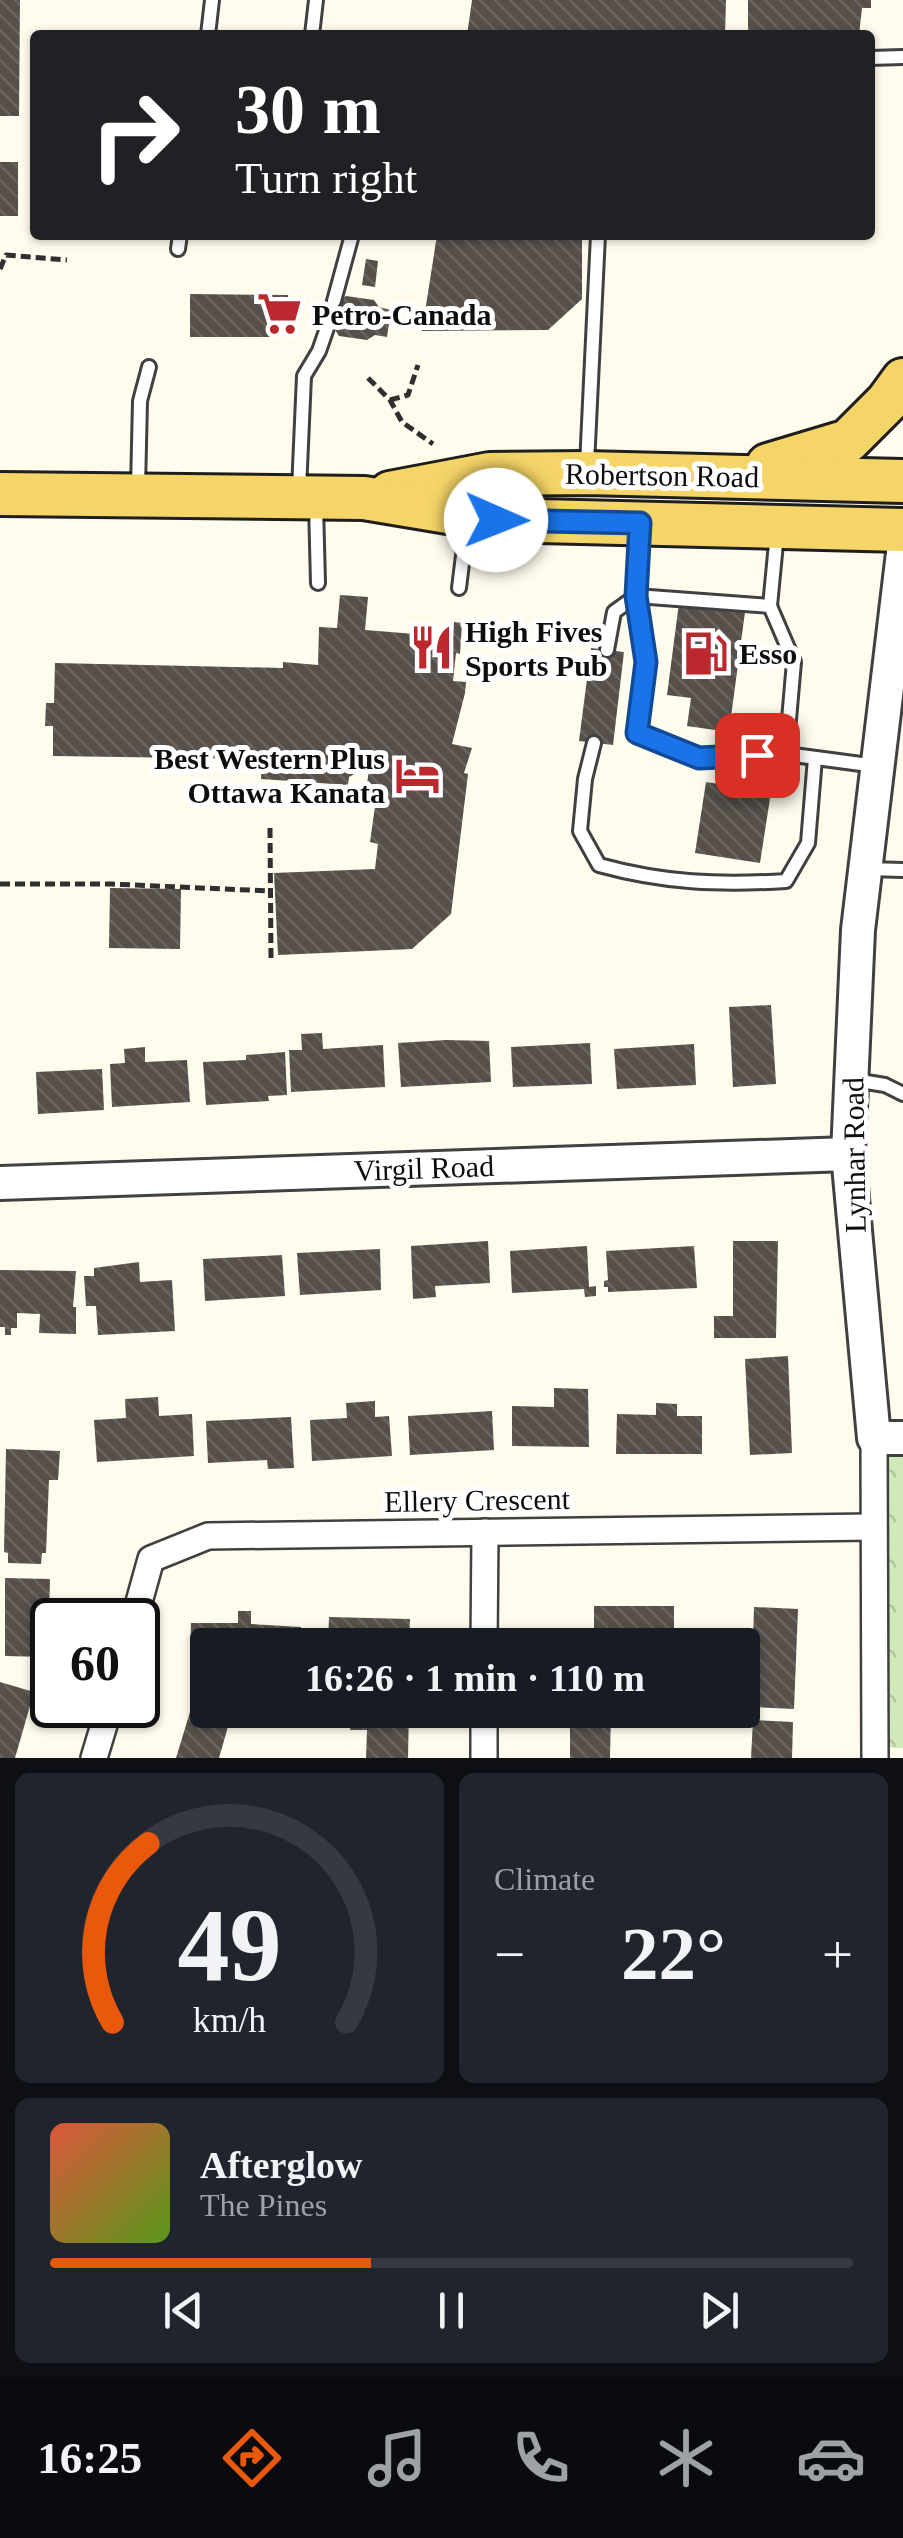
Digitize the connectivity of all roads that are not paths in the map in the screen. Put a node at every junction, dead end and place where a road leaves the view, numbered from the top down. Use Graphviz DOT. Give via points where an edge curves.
graph roads {
  1 [pos="212,0"];
  2 [pos="316,0"];
  3 [pos="209,30"];
  4 [pos="313,30"];
  5 [pos="903,57"];
  6 [pos="875,58"];
  7 [pos="351,240"];
  8 [pos="598,240"];
  9 [pos="334,301"];
  10 [pos="327,328"];
  11 [pos="149,366"];
  12 [pos="903,380"];
  13 [pos="586,473"];
  14 [pos="734,476"];
  15 [pos="903,481"];
  16 [pos="0,494"];
  17 [pos="138,496"];
  18 [pos="307,497"];
  19 [pos="364,498"];
  20 [pos="468,516"];
  21 [pos="640,523"];
  22 [pos="777,526"];
  23 [pos="903,530"];
  24 [pos="903,553"];
  25 [pos="318,582"];
  26 [pos="458,588"];
  27 [pos="636,596"];
  28 [pos="770,606"];
  29 [pos="607,650"];
  30 [pos="594,743"];
  31 [pos="786,754"];
  32 [pos="815,758"];
  33 [pos="878,766"];
  34 [pos="865,869"];
  35 [pos="903,870"];
  36 [pos="852,1080"];
  37 [pos="903,1094"];
  38 [pos="848,1154"];
  39 [pos="0,1183"];
  40 [pos="888,1438"];
  41 [pos="872,1527"];
  42 [pos="484,1532"];
  43 [pos="140,1598"];
  44 [pos="484,1628"];
  45 [pos="103,1728"];
  46 [pos="484,1728"];
  47 [pos="94,1758"];
  48 [pos="484,1758"];
  49 [pos="875,1758"];
  1 -- 3 [label="lane"];
  2 -- 4 [label="lane"];
  5 -- 6 [label="lane"];
  7 -- 9 [label="lane"];
  8 -- 13 [label="lane"];
  10 -- 18 [label="lane" via="304,376"];
  11 -- 17 [label="lane" via="140,401"];
  12 -- 14 [label="main road" via="848,441"];
  13 -- 14 [label="main road, Robertson Road"];
  13 -- 19 [label="main road, Robertson Road" via="490,474"];
  14 -- 15 [label="main road, Robertson Road"];
  16 -- 17 [label="main road, Robertson Road"];
  17 -- 18 [label="main road, Robertson Road"];
  18 -- 19 [label="main road, Robertson Road"];
  18 -- 25 [label="lane"];
  19 -- 20 [label="main road, Robertson Road"];
  20 -- 21 [label="main road, Robertson Road"];
  20 -- 26 [label="lane"];
  21 -- 22 [label="main road, Robertson Road"];
  21 -- 27 [label="lane"];
  22 -- 23 [label="main road, Robertson Road"];
  22 -- 28 [label="lane"];
  24 -- 33 [label="street, Lynhar Road"];
  27 -- 28 [label="lane"];
  27 -- 29 [label="lane" via="614,612"];
  27 -- 31 [label="lane" via="646,662 637,733 699,758"];
  28 -- 31 [label="lane" via="794,662"];
  30 -- 32 [label="lane" via="580,831 599,865 716,885 786,881 808,843"];
  31 -- 32 [label="lane"];
  32 -- 33 [label="lane"];
  33 -- 34 [label="street, Lynhar Road"];
  34 -- 35 [label="lane"];
  34 -- 36 [label="street, Lynhar Road"];
  36 -- 37 [label="lane"];
  36 -- 38 [label="street, Lynhar Road"];
  38 -- 39 [label="street, Virgil Road"];
  38 -- 40 [label="street, Lynhar Road"];
  40 -- 41 [label="street, Lynhar Road"];
  41 -- 42 [label="street, Ellery Crescent"];
  41 -- 49 [label="street, Lynhar Road"];
  42 -- 43 [label="street, Ellery Crescent" via="208,1536 151,1559"];
  42 -- 44 [label="street"];
  45 -- 47 [label="street"];
  46 -- 48 [label="street"];
}
